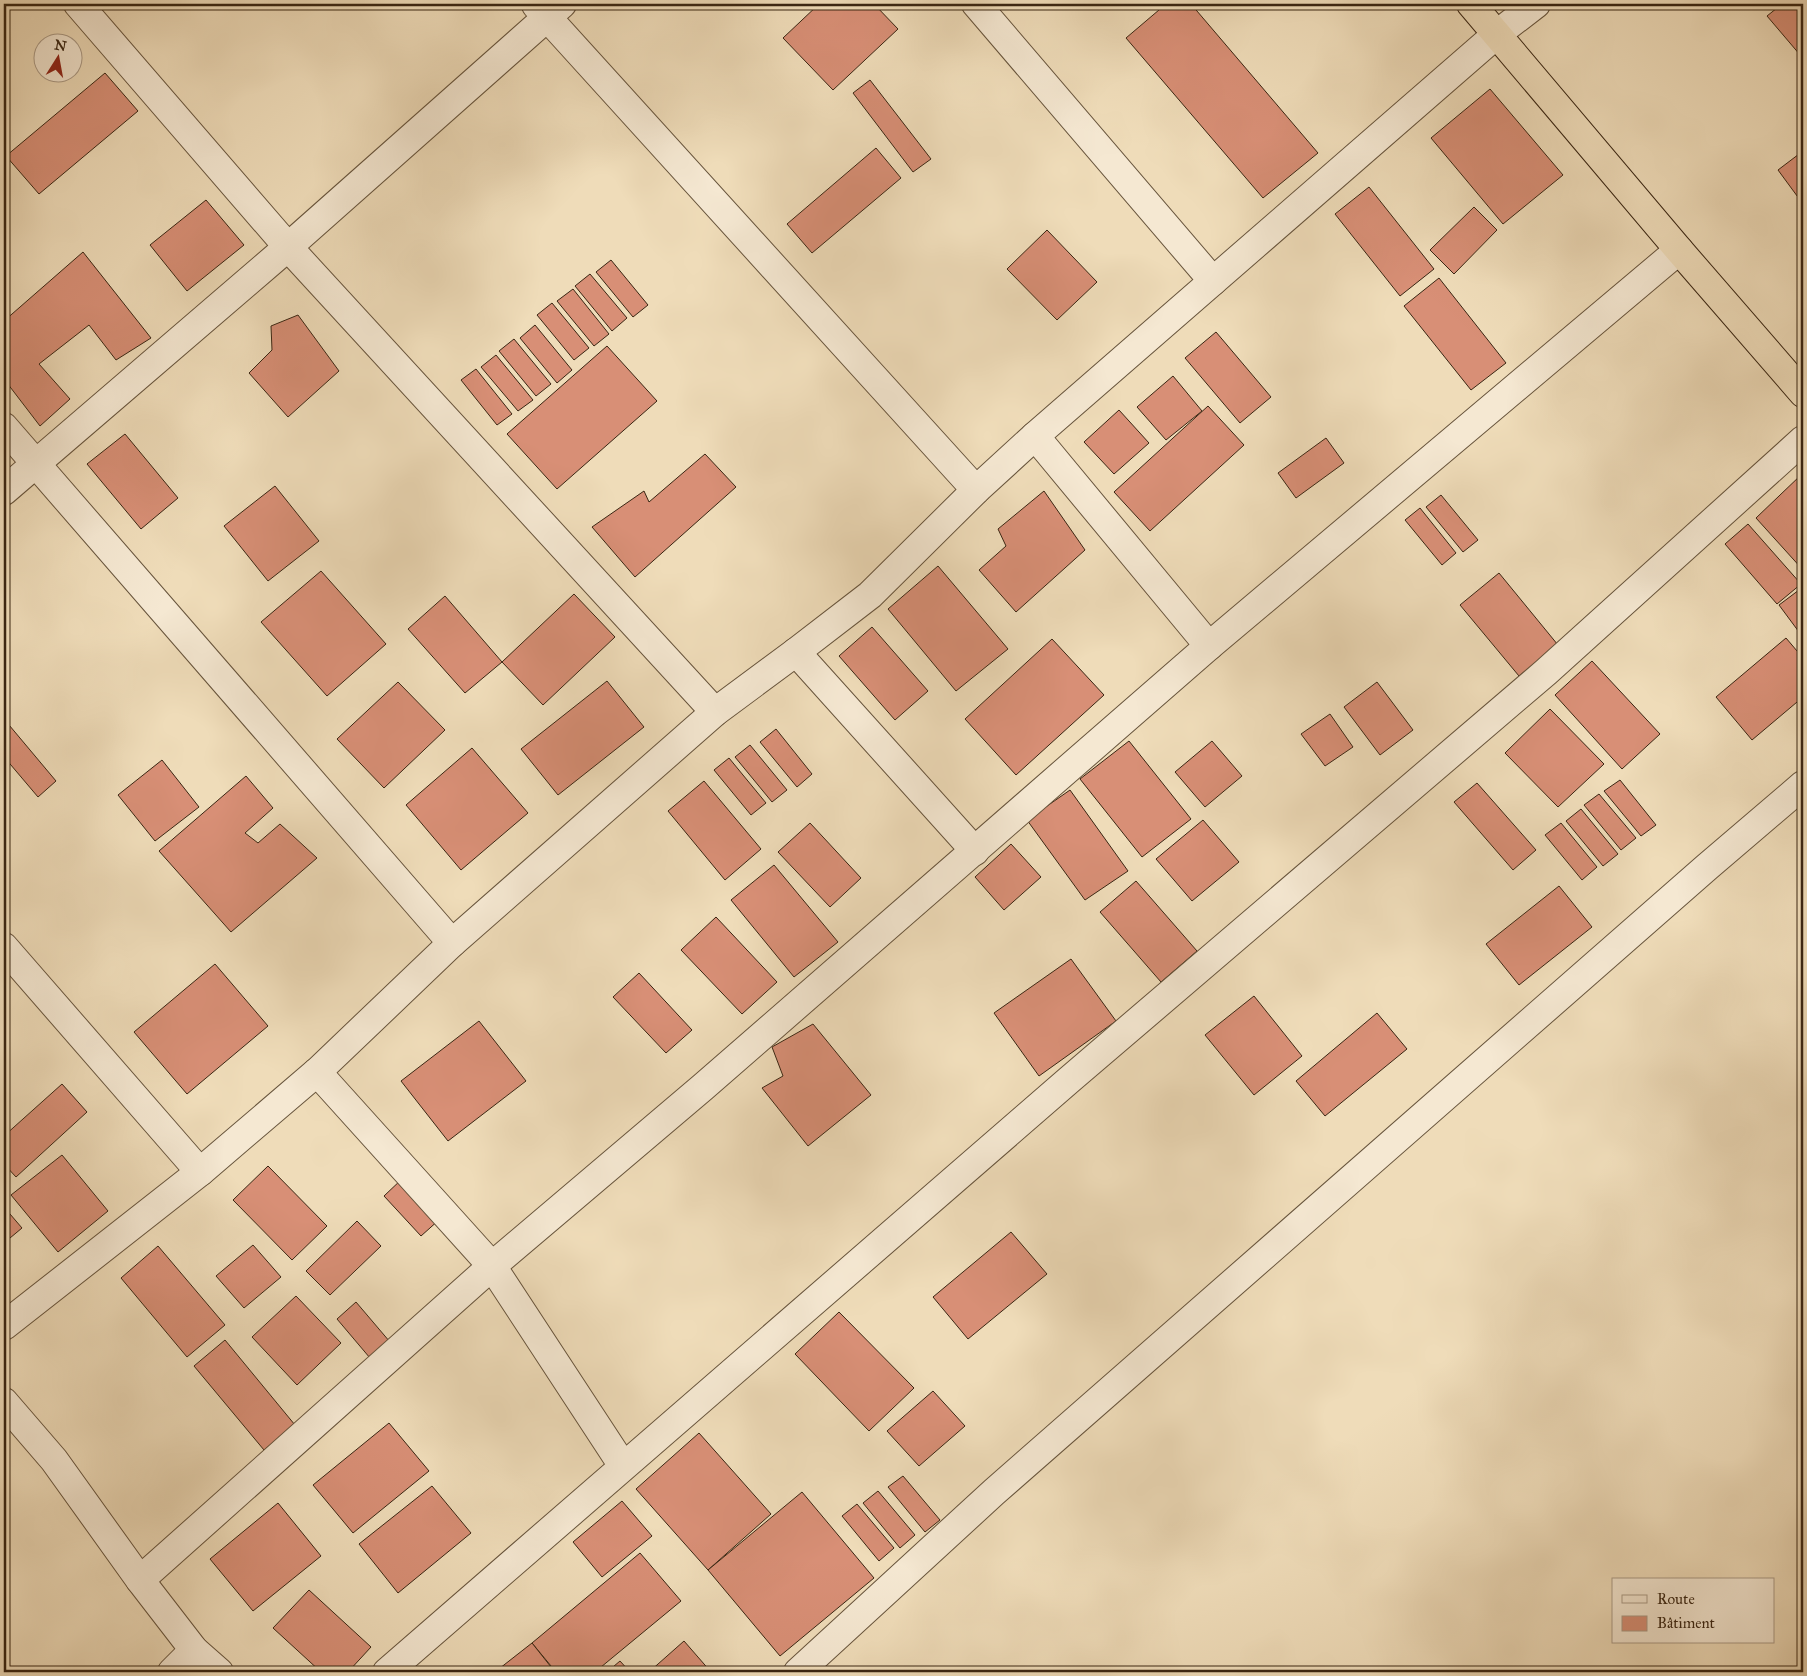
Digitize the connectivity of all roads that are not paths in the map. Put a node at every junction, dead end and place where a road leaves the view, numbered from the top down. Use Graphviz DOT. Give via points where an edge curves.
graph roads {
  1 [pos="78,4"];
  2 [pos="976,4"];
  3 [pos="1471,4"];
  4 [pos="1536,4"];
  5 [pos="549,8"];
  6 [pos="1497,34"];
  7 [pos="288,247"];
  8 [pos="1679,250"];
  9 [pos="1213,281"];
  10 [pos="1803,393"];
  11 [pos="4,427"];
  12 [pos="1035,436"];
  13 [pos="1803,440"];
  14 [pos="36,464"];
  15 [pos="976,490"];
  16 [pos="4,491"];
  17 [pos="1209,646"];
  18 [pos="796,652"];
  19 [pos="715,712"];
  20 [pos="1803,785"];
  21 [pos="975,851"];
  22 [pos="452,943"];
  23 [pos="4,948"];
  24 [pos="316,1072"];
  25 [pos="200,1172"];
  26 [pos="492,1266"];
  27 [pos="4,1326"];
  28 [pos="4,1402"];
  29 [pos="623,1466"];
  30 [pos="140,1580"];
  31 [pos="194,1650"];
  32 [pos="172,1672"];
  33 [pos="219,1672"];
  34 [pos="387,1672"];
  35 [pos="798,1672"];
  1 -- 7 [label="street"];
  2 -- 9 [label="street"];
  3 -- 6 [label="highway"];
  4 -- 6 [label="street"];
  5 -- 7 [label="street"];
  5 -- 15 [label="street"];
  6 -- 8 [label="highway"];
  6 -- 9 [label="street"];
  7 -- 14 [label="street"];
  7 -- 19 [label="street"];
  8 -- 10 [label="highway"];
  8 -- 17 [label="street"];
  9 -- 12 [label="street"];
  11 -- 14 [label="street"];
  12 -- 15 [label="street"];
  12 -- 17 [label="street"];
  13 -- 29 [label="street" via="1546,672"];
  14 -- 16 [label="street"];
  14 -- 22 [label="street"];
  15 -- 18 [label="street" via="870,595"];
  17 -- 21 [label="street"];
  18 -- 19 [label="street"];
  18 -- 21 [label="street"];
  19 -- 22 [label="street"];
  20 -- 35 [label="street" via="1001,1485"];
  21 -- 26 [label="street"];
  22 -- 24 [label="street"];
  23 -- 25 [label="street"];
  24 -- 25 [label="street"];
  24 -- 26 [label="street"];
  25 -- 27 [label="street"];
  26 -- 29 [label="street"];
  26 -- 30 [label="street"];
  28 -- 30 [label="street" via="54,1460"];
  29 -- 34 [label="street"];
  30 -- 31 [label="street"];
  31 -- 32 [label="street"];
  31 -- 33 [label="street"];
}
